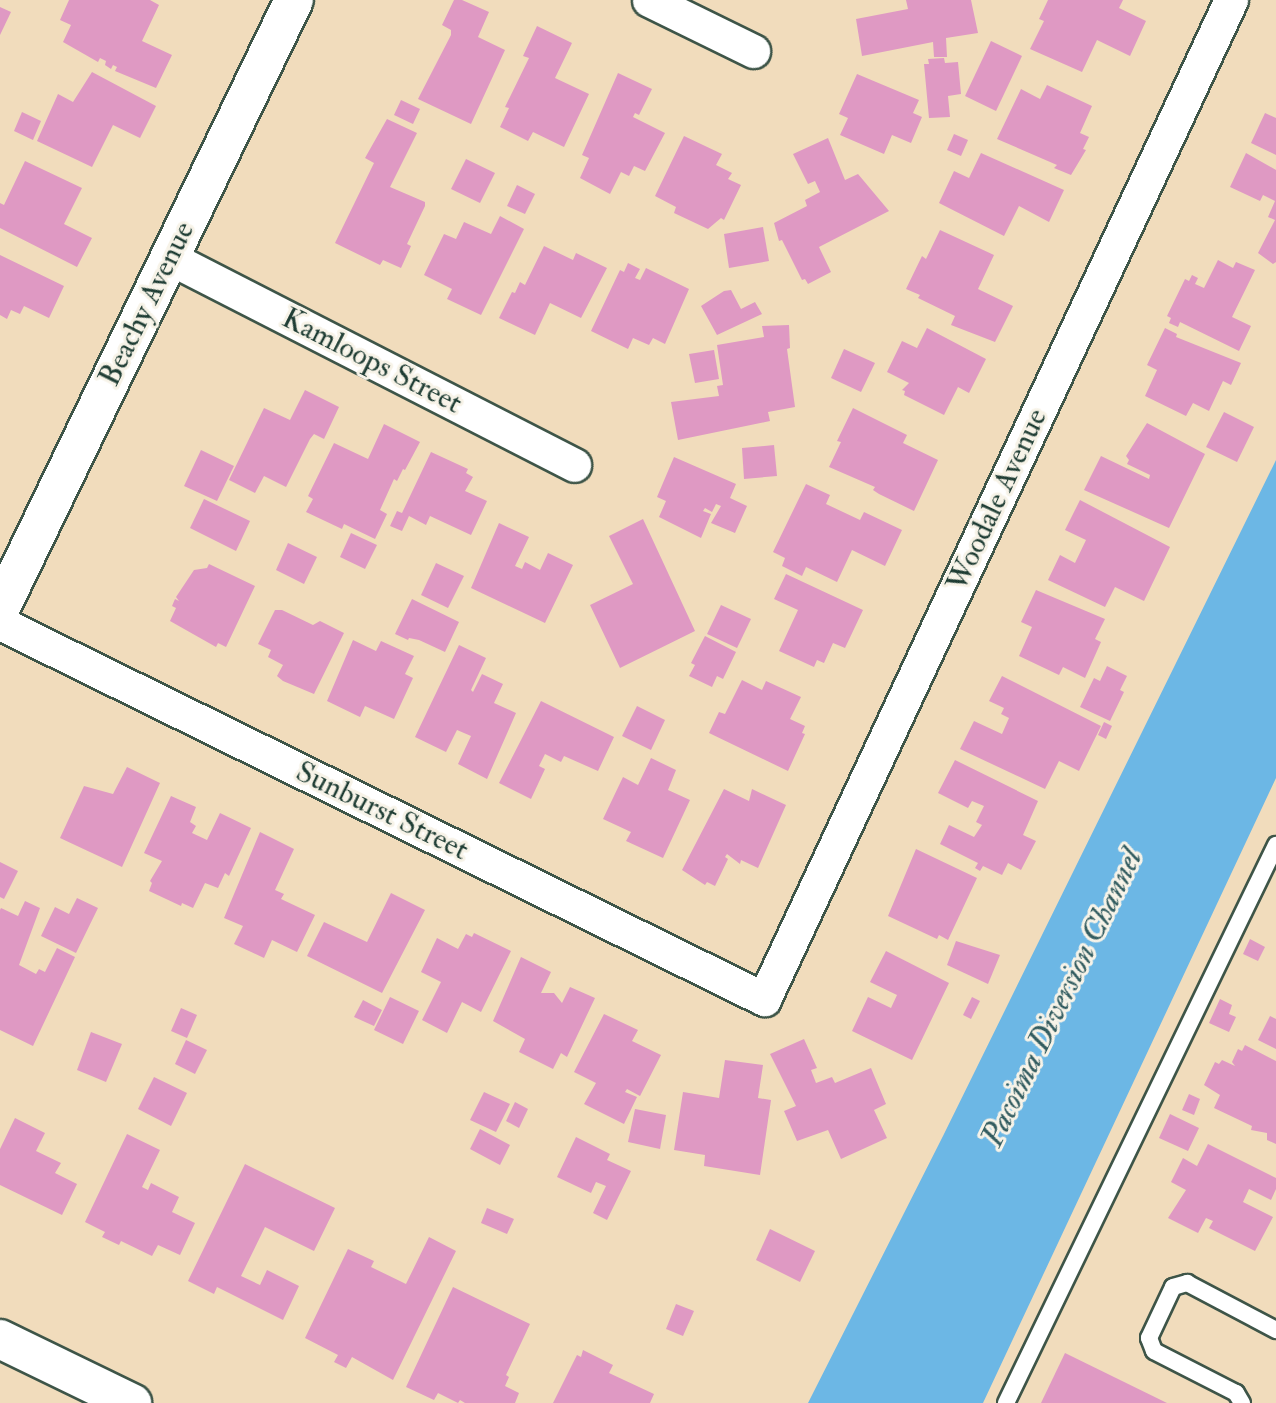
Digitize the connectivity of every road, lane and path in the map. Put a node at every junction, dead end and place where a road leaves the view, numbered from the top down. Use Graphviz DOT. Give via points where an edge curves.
graph roads {
  1 [pos="294,0"];
  2 [pos="649,0"];
  3 [pos="1231,0"];
  4 [pos="753,51"];
  5 [pos="170,258"];
  6 [pos="574,466"];
  7 [pos="0,609"];
  8 [pos="0,623"];
  9 [pos="1276,845"];
  10 [pos="764,999"];
  11 [pos="1276,1330"];
  12 [pos="0,1339"];
  13 [pos="132,1403"];
  14 [pos="1006,1403"];
  15 [pos="1242,1403"];
  1 -- 5 [label="street, Beachy Avenue"];
  2 -- 4 [label="street"];
  3 -- 10 [label="street, Woodale Avenue"];
  5 -- 6 [label="street, Kamloops Street"];
  5 -- 7 [label="street, Beachy Avenue"];
  8 -- 10 [label="street, Sunburst Street"];
  9 -- 14 [label="lane"];
  11 -- 15 [label="lane" via="1187,1283 1173,1287 1149,1338 1154,1351 1236,1393"];
  12 -- 13 [label="street"];
}
